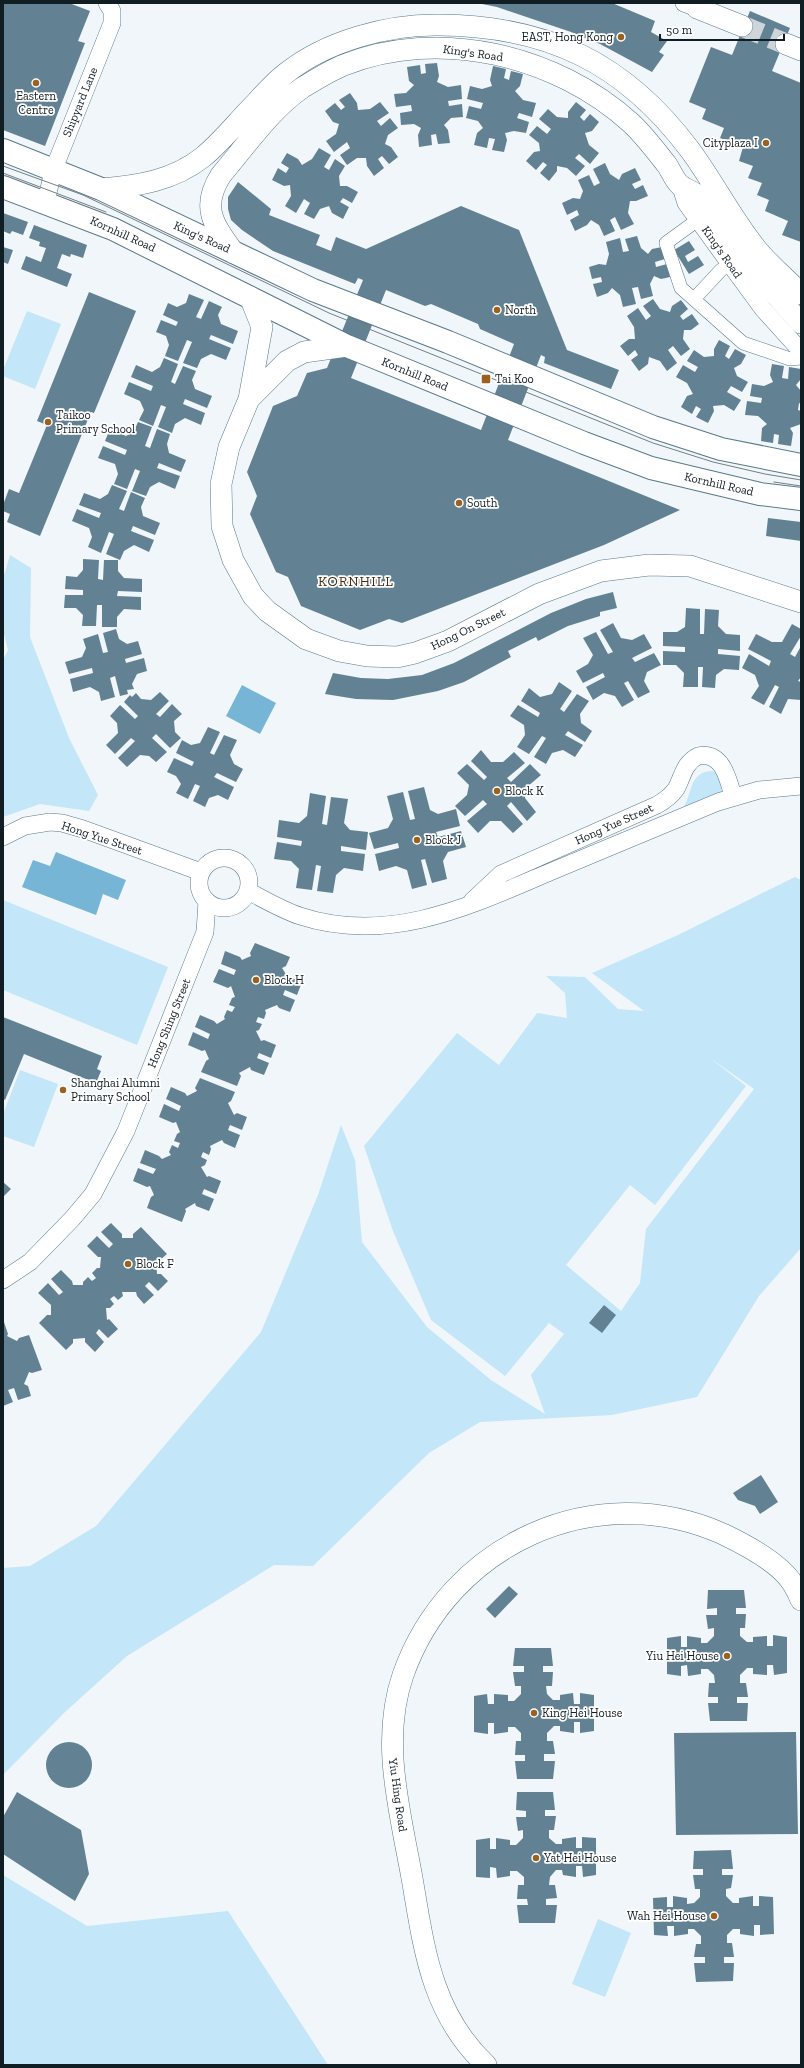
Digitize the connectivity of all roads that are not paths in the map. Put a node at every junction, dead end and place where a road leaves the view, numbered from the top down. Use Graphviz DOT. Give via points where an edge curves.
graph roads {
  1 [pos="107,3"];
  2 [pos="693,5"];
  3 [pos="742,26"];
  4 [pos="3,150"];
  5 [pos="53,171"];
  6 [pos="680,184"];
  7 [pos="3,186"];
  8 [pos="101,190"];
  9 [pos="46,202"];
  10 [pos="699,219"];
  11 [pos="234,253"];
  12 [pos="730,264"];
  13 [pos="250,297"];
  14 [pos="694,299"];
  15 [pos="792,299"];
  16 [pos="801,322"];
  17 [pos="347,346"];
  18 [pos="801,352"];
  19 [pos="801,358"];
  20 [pos="249,399"];
  21 [pos="801,465"];
  22 [pos="801,499"];
  23 [pos="801,602"];
  24 [pos="801,786"];
  25 [pos="733,796"];
  26 [pos="3,837"];
  27 [pos="201,872"];
  28 [pos="248,891"];
  29 [pos="207,901"];
  30 [pos="229,907"];
  31 [pos="465,908"];
  32 [pos="205,932"];
  33 [pos="3,1280"];
  34 [pos="798,1590"];
  35 [pos="486,2065"];
  1 -- 5 [label="street, Shipyard Lane" via="112,11 112,23"];
  2 -- 3 [label="street"];
  4 -- 5 [label="main road, King's Road"];
  5 -- 8 [label="main road, King's Road"];
  5 -- 9 [label="street, Shipyard Lane"];
  6 -- 10 [label="street, King's Road" via="686,203"];
  6 -- 11 [label="street, King's Road" via="632,124 592,93 560,75 501,56 455,48 417,48 380,53 332,70 300,89 271,117 221,175 210,198 210,211"];
  6 -- 15 [label="street" via="698,196"];
  7 -- 9 [label="main road"];
  8 -- 11 [label="main road, King's Road"];
  8 -- 15 [label="street, King's Road" via="132,187 155,181 195,163 211,150 285,74 321,52 378,32 411,26 455,25 502,30 570,50 602,65 651,104 685,144"];
  9 -- 13 [label="main road, Kornhill Road" via="113,229"];
  10 -- 12 [label="street, King's Road"];
  10 -- 14 [label="street" via="666,243 681,288"];
  11 -- 21 [label="main road" via="337,300 448,342 652,427 721,449"];
  12 -- 14 [label="street"];
  12 -- 18 [label="street, King's Road"];
  13 -- 17 [label="main road, Kornhill Road"];
  13 -- 20 [label="street, Hong On Street" via="262,327"];
  14 -- 19 [label="street" via="743,343 790,359"];
  15 -- 16 [label="street"];
  17 -- 20 [label="street, Hong On Street" via="304,352 287,361"];
  17 -- 22 [label="main road, Kornhill Road" via="584,443 652,468 760,494"];
  20 -- 23 [label="street, Hong On Street" via="229,447 221,484 222,526 233,560 253,596 267,611 306,639 325,647 367,656 397,657 415,653 448,641 539,594 602,571 623,567 660,564 690,566"];
  24 -- 25 [label="street, Hong Yue Street" via="759,790"];
  25 -- 31 [label="street, Hong Yue Street"];
  25 -- 31 [label="street, Hong Yue Street" via="721,764 708,755 698,756 686,765 670,796 657,806 501,874"];
  26 -- 27 [label="street, Hong Yue Street" via="37,823 62,823"];
  27 -- 28 [label="street" via="209,862 221,858 237,861 248,875"];
  27 -- 29 [label="street" via="199,888"];
  28 -- 30 [label="street" via="237,904"];
  28 -- 31 [label="street, Hong Yue Street" via="299,916 354,925 374,926 413,922"];
  29 -- 30 [label="street" via="221,908"];
  29 -- 32 [label="street"];
  30 -- 32 [label="street"];
  32 -- 33 [label="street, Hong Shing Street" via="126,1131 93,1194 30,1262"];
  34 -- 35 [label="street, Yiu Hing Road" via="763,1557 732,1538 668,1518 619,1513 548,1527 514,1543 468,1574 433,1615 408,1662 398,1696 393,1729 394,1778 423,1944 432,1981 455,2028"];
}
